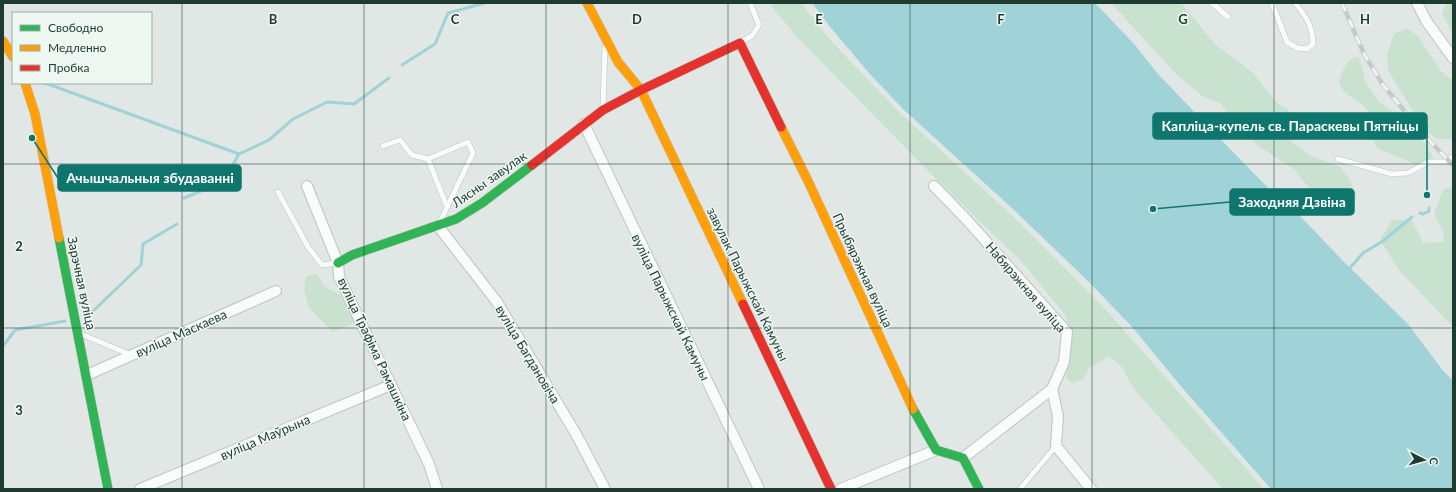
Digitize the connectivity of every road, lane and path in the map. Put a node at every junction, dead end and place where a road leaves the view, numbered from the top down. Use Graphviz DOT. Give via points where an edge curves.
graph roads {
  1 [pos="587,3"];
  2 [pos="750,3"];
  3 [pos="1212,3"];
  4 [pos="1272,3"];
  5 [pos="1295,3"];
  6 [pos="1417,3"];
  7 [pos="1228,17"];
  8 [pos="606,39"];
  9 [pos="3,41"];
  10 [pos="740,43"];
  11 [pos="12,55"];
  12 [pos="1453,58"];
  13 [pos="25,84"];
  14 [pos="641,90"];
  15 [pos="603,110"];
  16 [pos="584,124"];
  17 [pos="382,146"];
  18 [pos="1453,157"];
  19 [pos="428,159"];
  20 [pos="1338,159"];
  21 [pos="307,186"];
  22 [pos="934,186"];
  23 [pos="278,192"];
  24 [pos="447,207"];
  25 [pos="438,226"];
  26 [pos="338,263"];
  27 [pos="276,291"];
  28 [pos="79,333"];
  29 [pos="131,355"];
  30 [pos="87,375"];
  31 [pos="391,384"];
  32 [pos="1052,388"];
  33 [pos="1056,446"];
  34 [pos="936,450"];
  35 [pos="964,458"];
  36 [pos="108,489"];
  37 [pos="140,489"];
  38 [pos="437,489"];
  39 [pos="605,489"];
  40 [pos="759,489"];
  41 [pos="831,489"];
  42 [pos="841,489"];
  43 [pos="980,489"];
  44 [pos="1020,489"];
  45 [pos="1091,489"];
  1 -- 8 [label="street"];
  2 -- 10 [label="lane" via="759,25 752,36"];
  3 -- 7 [label="lane"];
  4 -- 5 [label="lane" via="1288,42 1297,48 1307,49 1313,44 1313,32"];
  6 -- 12 [label="street" via="1426,22"];
  8 -- 14 [label="street" via="618,62"];
  8 -- 15 [label="lane"];
  9 -- 11 [label="street"];
  10 -- 14 [label="street, Лясны завулак"];
  10 -- 34 [label="street, Прыбярэжная вуліца" via="808,181 916,416"];
  13 -- 28 [label="street, Зарэчная вуліца" via="35,114"];
  14 -- 15 [label="street, Лясны завулак"];
  14 -- 41 [label="street, завулак Парыжскай Камуны"];
  15 -- 16 [label="street, Лясны завулак"];
  16 -- 25 [label="street, Лясны завулак" via="482,202 456,219"];
  16 -- 40 [label="street, вуліца Парыжскай Камуны"];
  17 -- 19 [label="lane" via="400,140 412,155"];
  18 -- 20 [label="lane" via="1444,162 1428,162 1408,173 1392,174"];
  19 -- 24 [label="lane"];
  19 -- 24 [label="lane" via="468,142 473,153"];
  21 -- 26 [label="street, вуліца Трафіма Рамашкіна"];
  22 -- 32 [label="street, Набярэжная вуліца" via="1067,332 1064,362"];
  23 -- 26 [label="lane" via="308,247 322,265"];
  24 -- 25 [label="lane"];
  25 -- 26 [label="street, Лясны завулак" via="352,255"];
  25 -- 39 [label="street, вуліца Багдановіча" via="496,302 576,434"];
  26 -- 31 [label="street, вуліца Трафіма Рамашкіна" via="339,277"];
  27 -- 29 [label="street, вуліца Маскаева"];
  28 -- 29 [label="lane"];
  28 -- 30 [label="street, Зарэчная вуліца"];
  29 -- 30 [label="street, вуліца Маскаева"];
  30 -- 36 [label="street, Зарэчная вуліца"];
  31 -- 37 [label="street, вуліца Маўрына"];
  31 -- 38 [label="street, вуліца Трафіма Рамашкіна" via="429,464"];
  32 -- 33 [label="street" via="1058,416"];
  32 -- 35 [label="street"];
  33 -- 44 [label="lane"];
  33 -- 45 [label="street"];
  34 -- 35 [label="street"];
  34 -- 42 [label="street"];
  35 -- 43 [label="street"];
}
